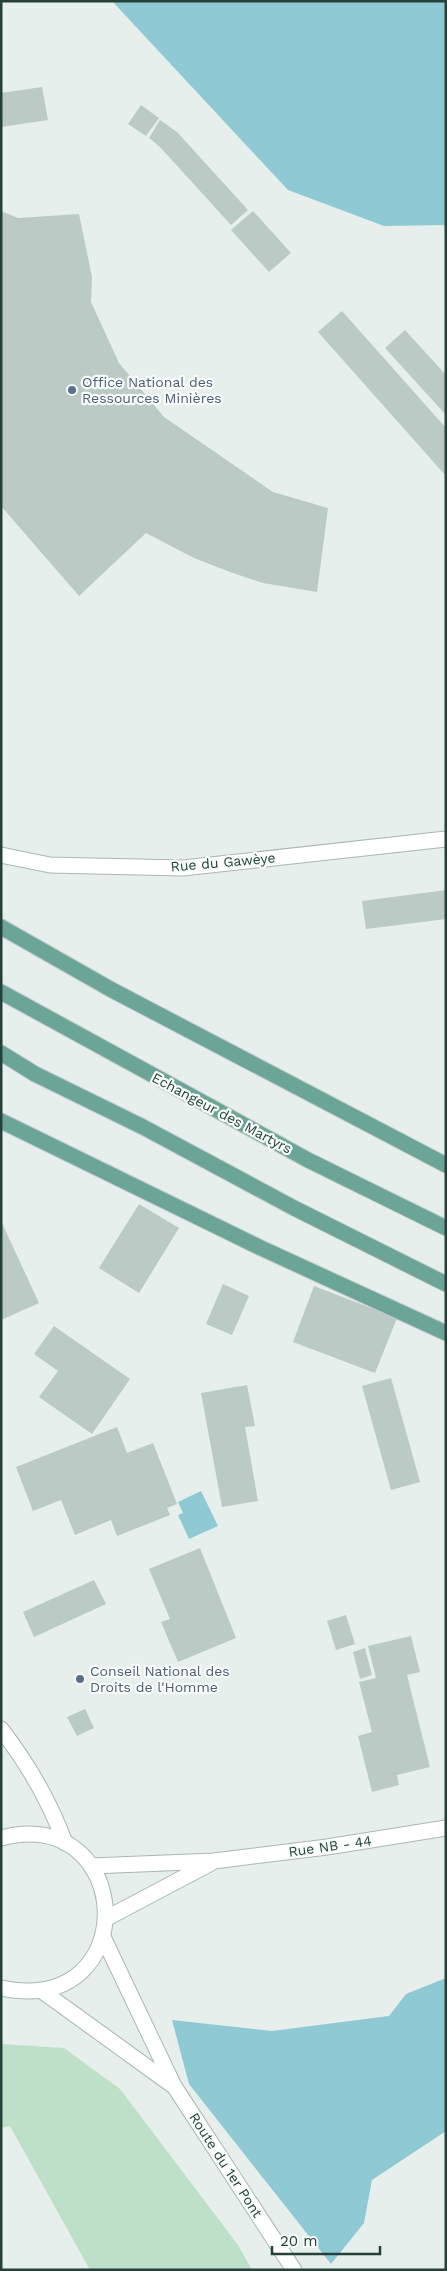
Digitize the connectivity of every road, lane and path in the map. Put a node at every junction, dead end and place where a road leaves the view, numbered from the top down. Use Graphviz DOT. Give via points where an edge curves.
graph roads {
  1 [pos="446,838"];
  2 [pos="1,855"];
  3 [pos="1,927"];
  4 [pos="1,992"];
  5 [pos="1,1053"];
  6 [pos="1,1121"];
  7 [pos="446,1164"];
  8 [pos="446,1228"];
  9 [pos="446,1284"];
  10 [pos="446,1333"];
  11 [pos="1,1729"];
  12 [pos="446,1828"];
  13 [pos="1,1838"];
  14 [pos="65,1843"];
  15 [pos="214,1861"];
  16 [pos="92,1866"];
  17 [pos="107,1918"];
  18 [pos="103,1937"];
  19 [pos="1,1988"];
  20 [pos="42,1991"];
  21 [pos="174,2086"];
  22 [pos="294,2270"];
  1 -- 2 [label="street, Rue du Gawèye" via="183,868 50,865"];
  3 -- 7 [label="main road" via="112,990"];
  4 -- 8 [label="main road, Echangeur des Martyrs" via="308,1160"];
  5 -- 9 [label="main road" via="35,1074"];
  6 -- 10 [label="main road" via="261,1248"];
  11 -- 14 [label="street" via="45,1798"];
  12 -- 15 [label="street, Rue NB - 44"];
  13 -- 14 [label="street" via="20,1834 43,1835"];
  14 -- 16 [label="street"];
  15 -- 16 [label="street, Rue NB - 44"];
  15 -- 17 [label="street, Rue NB - 44"];
  16 -- 17 [label="street" via="105,1897"];
  17 -- 18 [label="street"];
  18 -- 20 [label="street" via="94,1956 80,1972 63,1984"];
  18 -- 21 [label="street, Route du 1er Pont"];
  19 -- 20 [label="street" via="21,1992"];
  20 -- 21 [label="street, Route du 1er Pont"];
  21 -- 22 [label="street, Route du 1er Pont"];
}
